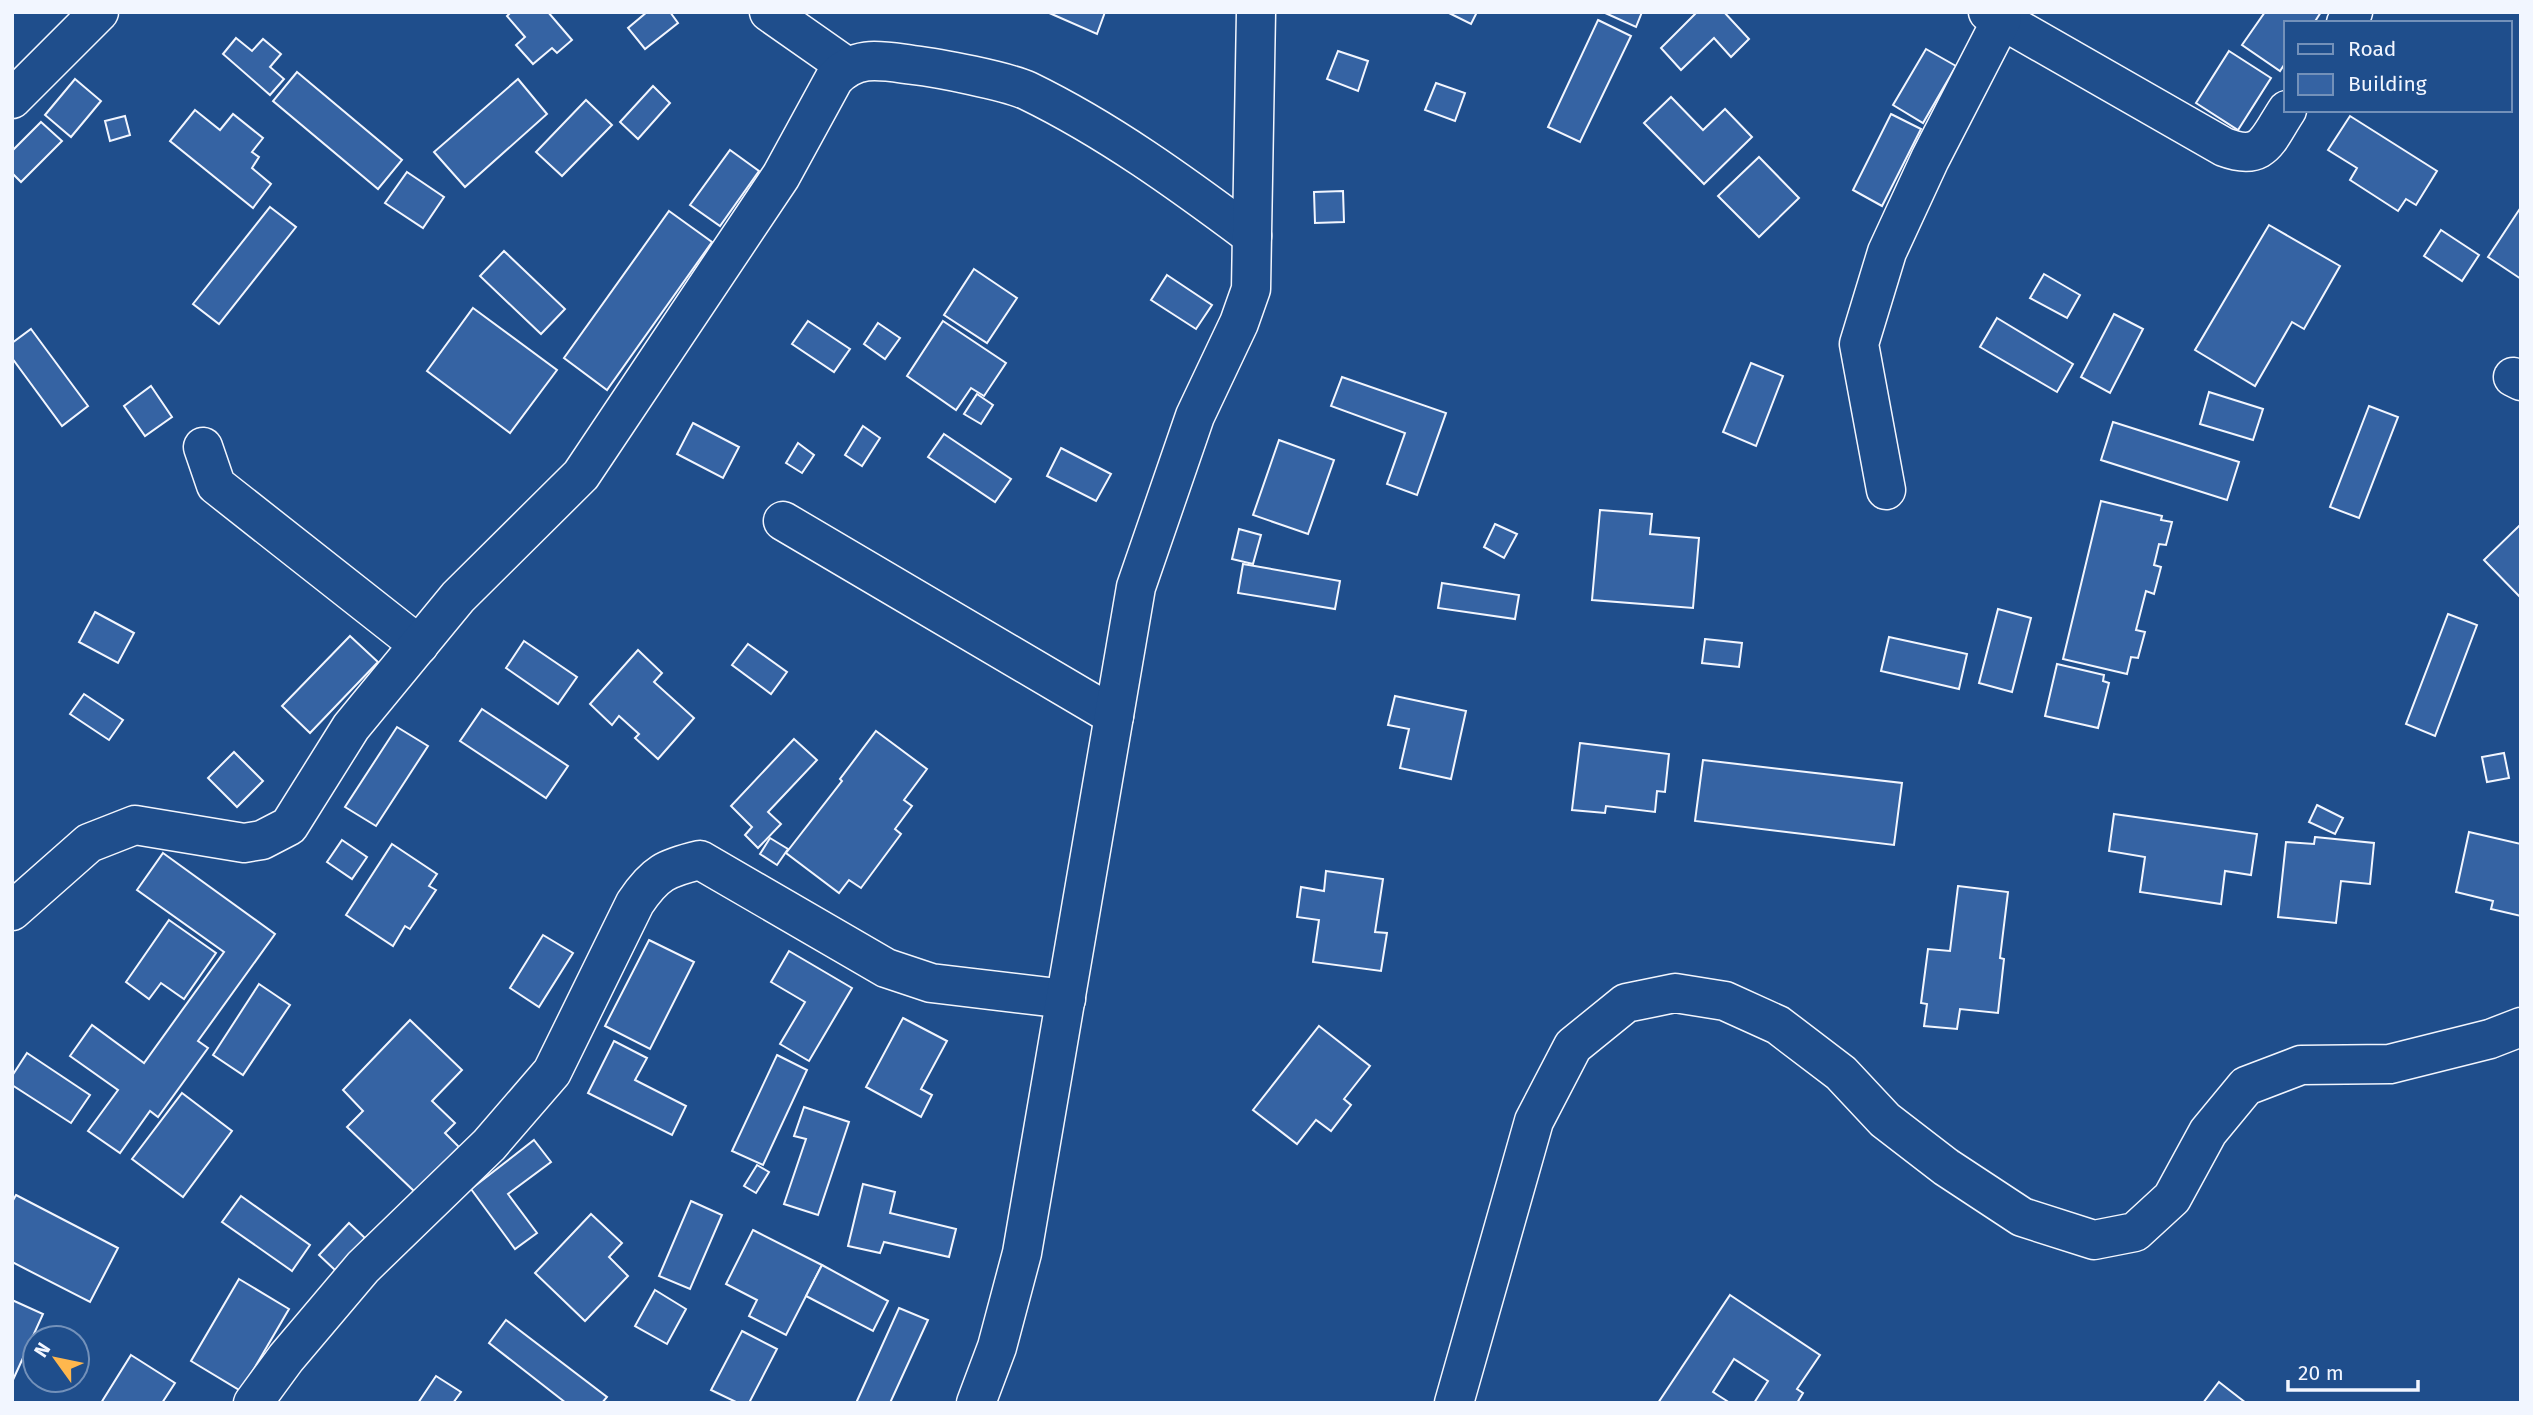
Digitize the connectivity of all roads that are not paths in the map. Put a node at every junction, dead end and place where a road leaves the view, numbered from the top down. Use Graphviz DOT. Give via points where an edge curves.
graph roads {
  1 [pos="99,12"];
  2 [pos="769,12"];
  3 [pos="1256,12"];
  4 [pos="1995,16"];
  5 [pos="846,66"];
  6 [pos="12,99"];
  7 [pos="2286,112"];
  8 [pos="1252,236"];
  9 [pos="203,447"];
  10 [pos="1886,489"];
  11 [pos="783,521"];
  12 [pos="419,645"];
  13 [pos="1114,716"];
  14 [pos="12,911"];
  15 [pos="1066,999"];
  16 [pos="2521,1027"];
  17 [pos="253,1403"];
  18 [pos="976,1403"];
  19 [pos="1454,1403"];
  1 -- 6 [label="street"];
  2 -- 5 [label="street"];
  3 -- 8 [label="street"];
  4 -- 7 [label="street" via="2224,147 2244,154 2261,149"];
  4 -- 10 [label="street" via="1887,252 1859,344"];
  5 -- 8 [label="street" via="870,59 925,66 1025,90 1156,165"];
  5 -- 12 [label="street" via="834,79 781,177 581,475 458,597"];
  8 -- 13 [label="street" via="1251,289 1195,416 1136,587"];
  9 -- 12 [label="street" via="216,485"];
  11 -- 13 [label="street"];
  12 -- 14 [label="street" via="351,727 289,826 244,844 135,825 89,843"];
  13 -- 15 [label="street"];
  15 -- 17 [label="street" via="930,983 886,968 700,860 672,867 651,879 635,903 552,1072 489,1145 363,1267"];
  15 -- 18 [label="street" via="1022,1253 998,1348"];
  16 -- 19 [label="street" via="2390,1064 2301,1065 2246,1086 2207,1132 2172,1198 2134,1231 2094,1240 2022,1217 1946,1167 1885,1120 1841,1073 1778,1025 1725,1001 1675,993 1626,1003 1573,1046 1534,1121"];
}
